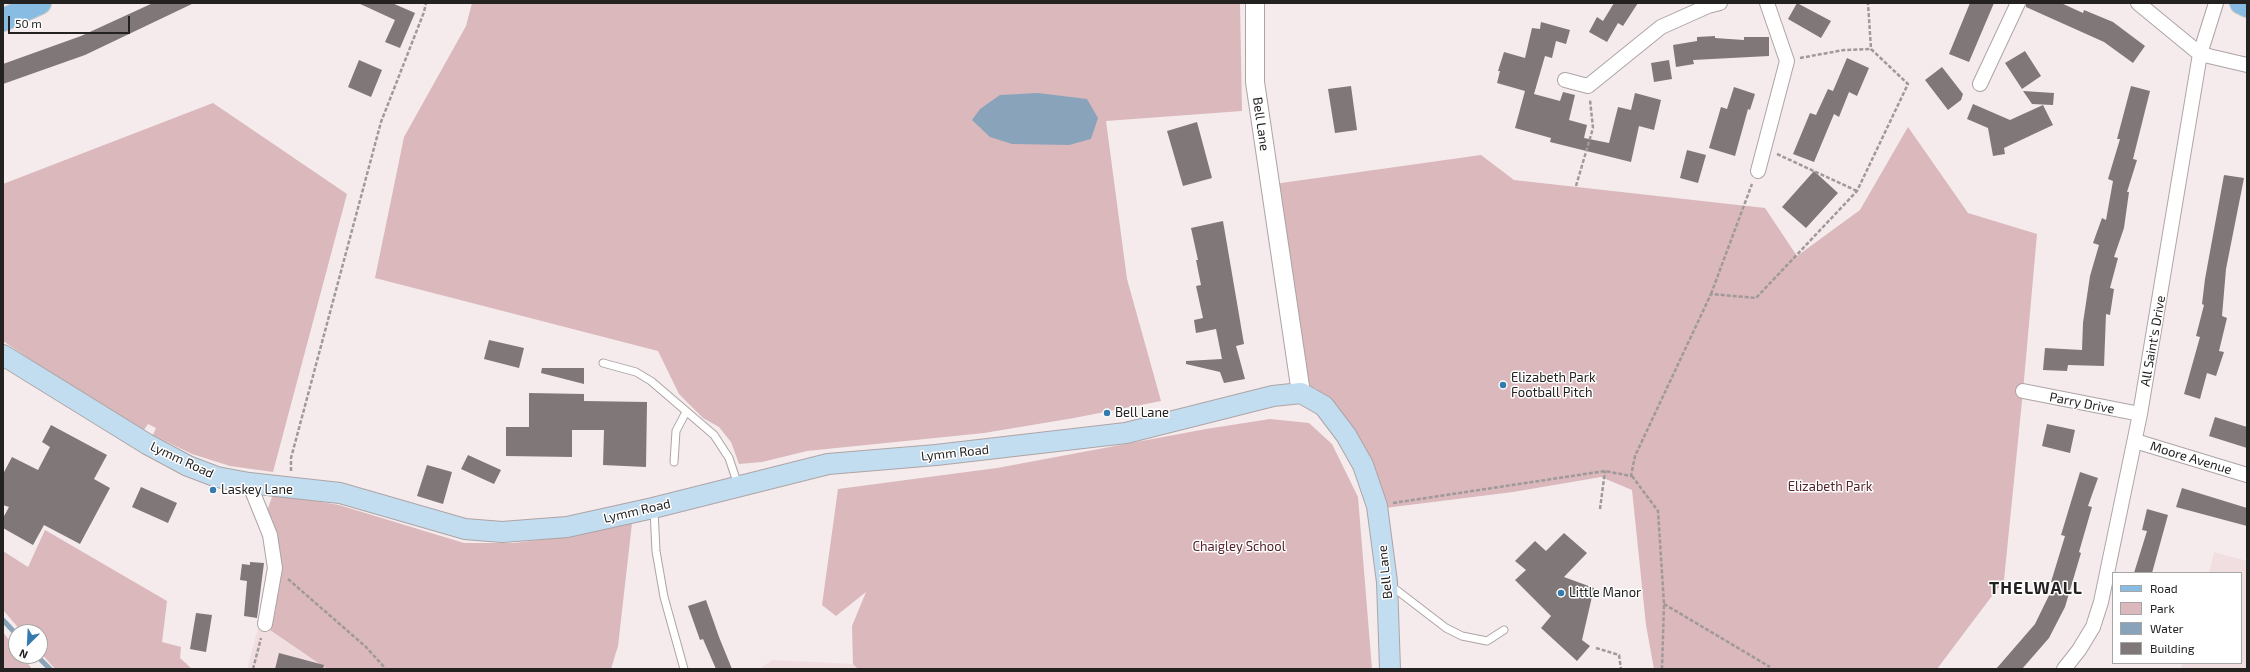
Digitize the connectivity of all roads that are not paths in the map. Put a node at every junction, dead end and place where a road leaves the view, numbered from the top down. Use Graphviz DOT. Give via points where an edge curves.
graph roads {
  1 [pos="40,3"];
  2 [pos="1255,3"];
  3 [pos="1720,3"];
  4 [pos="1767,3"];
  5 [pos="2018,3"];
  6 [pos="2138,3"];
  7 [pos="2216,3"];
  8 [pos="2241,3"];
  9 [pos="2247,6"];
  10 [pos="1693,8"];
  11 [pos="3,20"];
  12 [pos="2200,54"];
  13 [pos="2247,65"];
  14 [pos="1565,80"];
  15 [pos="1980,84"];
  16 [pos="1758,171"];
  17 [pos="3,355"];
  18 [pos="603,363"];
  19 [pos="2024,392"];
  20 [pos="1301,393"];
  21 [pos="686,412"];
  22 [pos="2140,414"];
  23 [pos="2135,441"];
  24 [pos="674,462"];
  25 [pos="2247,475"];
  26 [pos="249,483"];
  27 [pos="738,487"];
  28 [pos="653,508"];
  29 [pos="1387,582"];
  30 [pos="265,624"];
  31 [pos="1504,630"];
  32 [pos="684,669"];
  33 [pos="1390,669"];
  34 [pos="2064,669"];
  1 -- 11 [label="main road"];
  2 -- 20 [label="street, Bell Lane" via="1255,82"];
  3 -- 10 [label="street"];
  4 -- 16 [label="street" via="1787,60"];
  5 -- 15 [label="street"];
  6 -- 12 [label="street"];
  7 -- 12 [label="street, All Saint's Drive"];
  8 -- 9 [label="main road"];
  10 -- 14 [label="street" via="1661,27 1588,86"];
  12 -- 13 [label="street"];
  12 -- 22 [label="street, All Saint's Drive"];
  17 -- 26 [label="main road, Lymm Road" via="147,444 188,466 217,477"];
  18 -- 21 [label="lane" via="636,372 651,381"];
  19 -- 22 [label="street, Parry Drive"];
  20 -- 27 [label="main road, Lymm Road" via="1273,396 1126,434 828,464"];
  20 -- 29 [label="main road, Bell Lane" via="1324,406 1346,435 1363,465 1377,506"];
  21 -- 24 [label="lane" via="676,430"];
  21 -- 27 [label="lane" via="722,444"];
  22 -- 23 [label="street, All Saint's Drive"];
  23 -- 25 [label="street, Moore Avenue"];
  23 -- 34 [label="street, All Saint's Drive" via="2101,602 2093,627"];
  26 -- 28 [label="main road, Lymm Road" via="340,493 466,530 502,532 567,527"];
  26 -- 30 [label="street" via="270,535 275,568"];
  27 -- 28 [label="main road, Lymm Road"];
  28 -- 32 [label="lane" via="656,551 664,597"];
  29 -- 31 [label="lane" via="1446,628 1462,636 1487,641"];
  29 -- 33 [label="main road, Bell Lane"];
}
